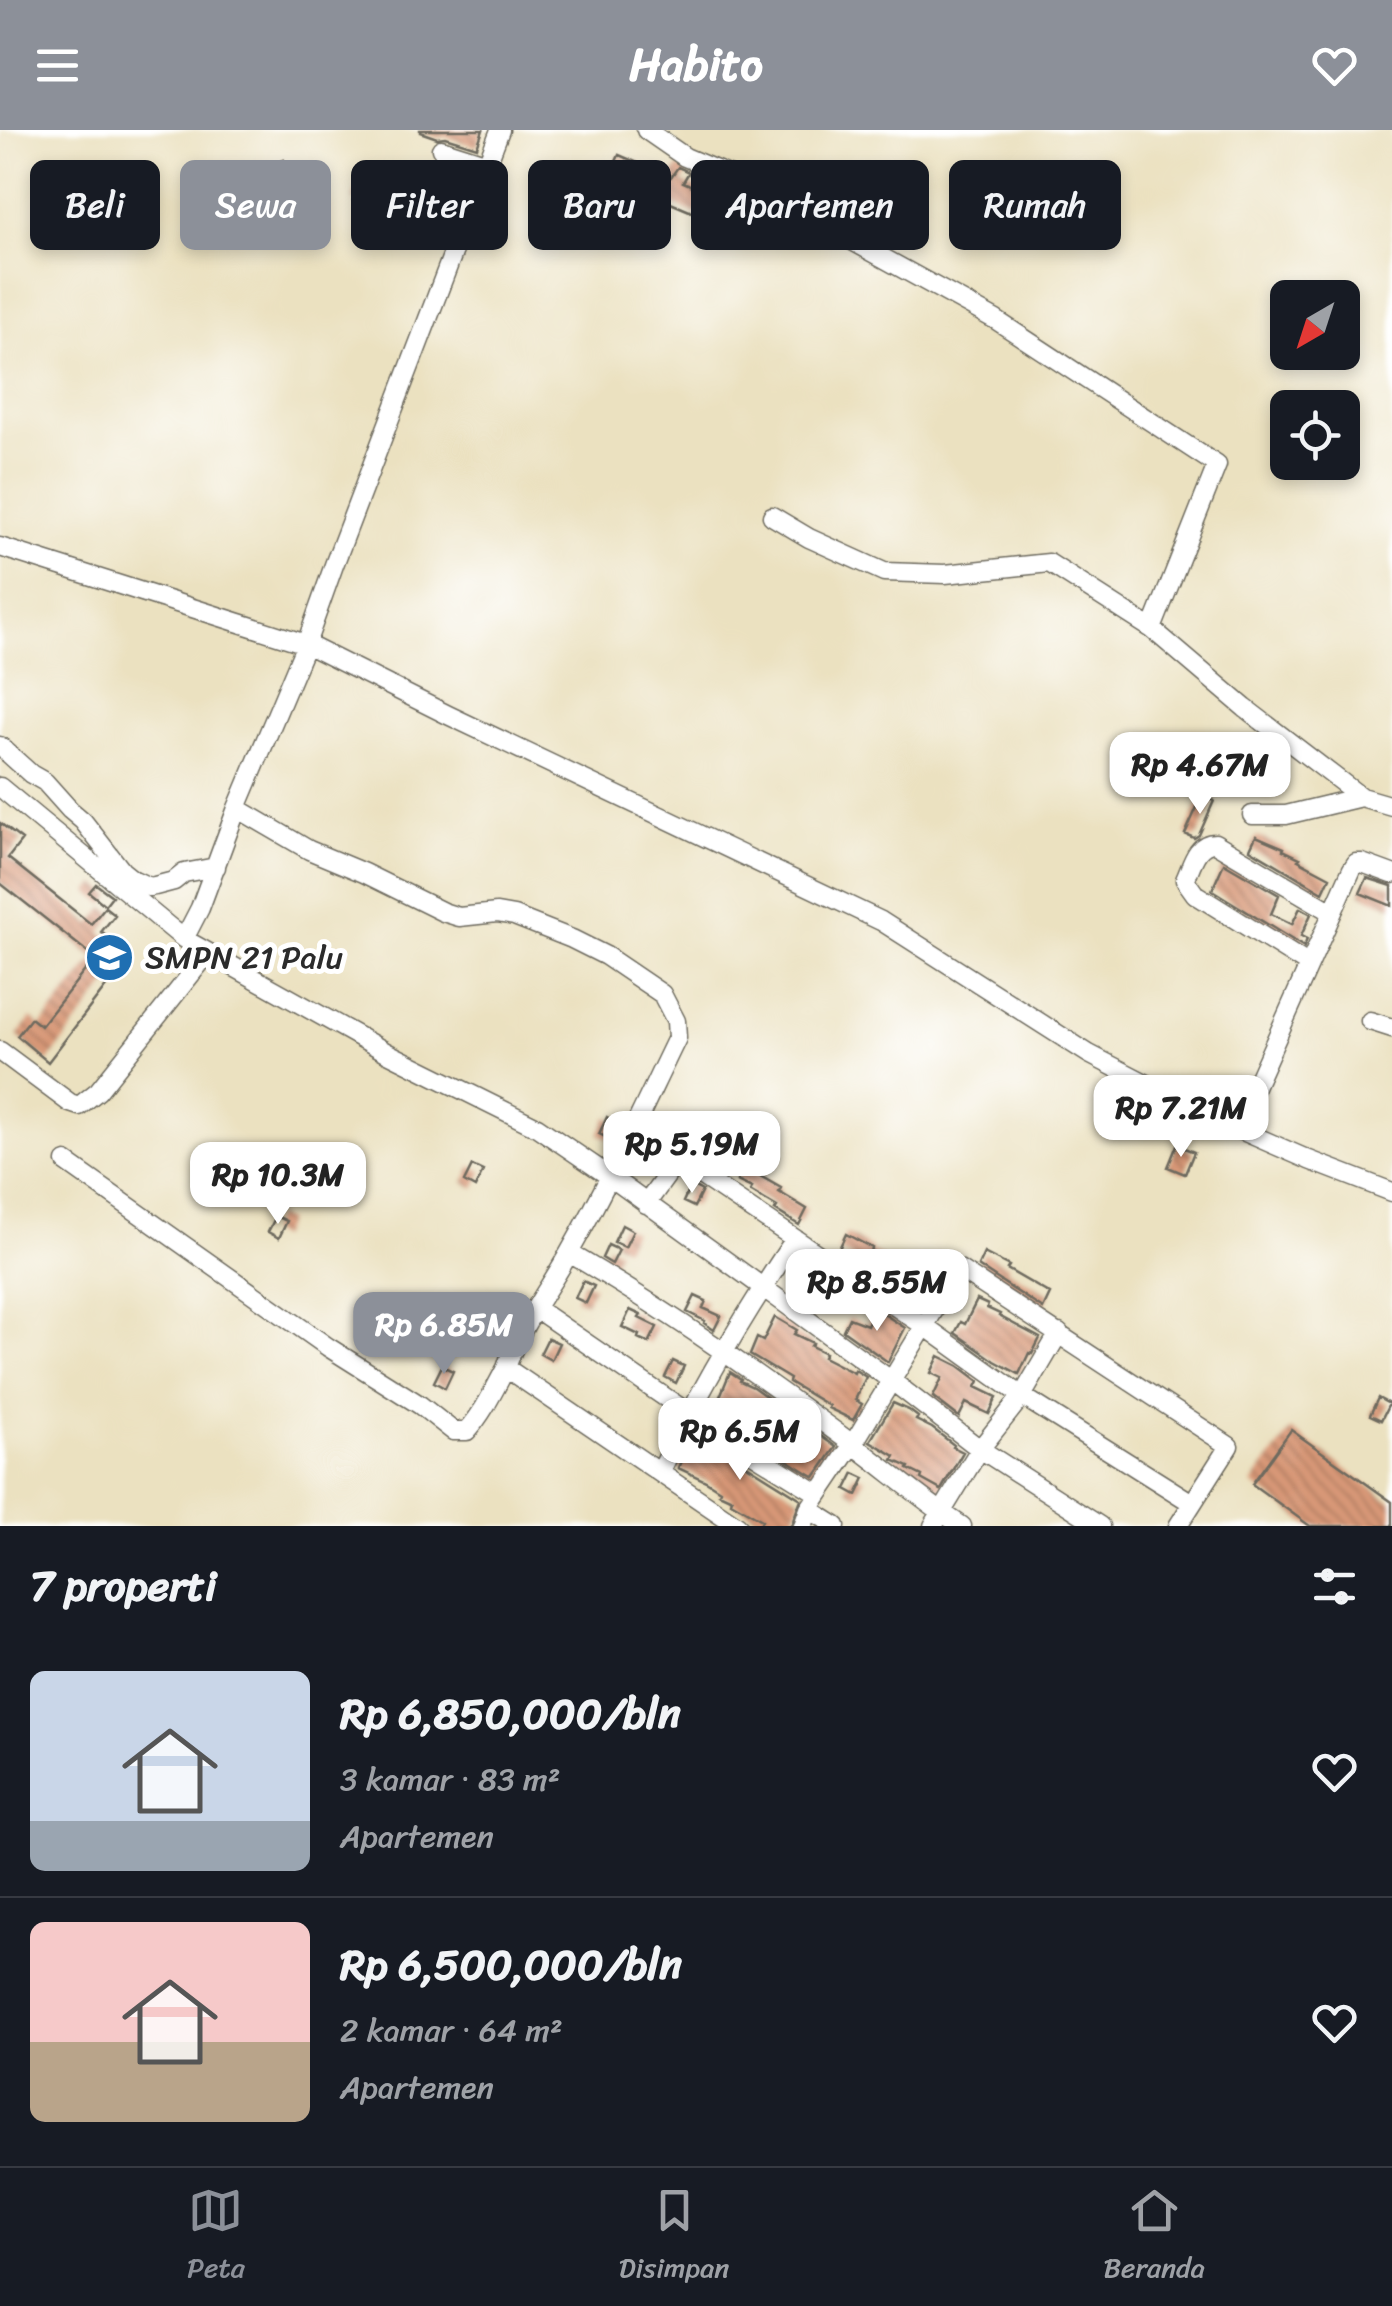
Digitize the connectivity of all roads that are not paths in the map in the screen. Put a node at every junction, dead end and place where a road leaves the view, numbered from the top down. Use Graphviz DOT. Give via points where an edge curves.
graph roads {
  1 [pos="500,130"];
  2 [pos="646,130"];
  3 [pos="441,148"];
  4 [pos="476,160"];
  5 [pos="489,160"];
  6 [pos="455,250"];
  7 [pos="772,516"];
  8 [pos="0,547"];
  9 [pos="1152,628"];
  10 [pos="306,644"];
  11 [pos="0,746"];
  12 [pos="0,787"];
  13 [pos="1361,797"];
  14 [pos="1392,806"];
  15 [pos="238,808"];
  16 [pos="1252,815"];
  17 [pos="216,867"];
  18 [pos="1392,874"];
  19 [pos="1332,912"];
  20 [pos="184,939"];
  21 [pos="208,953"];
  22 [pos="1309,965"];
  23 [pos="1370,1022"];
  24 [pos="1392,1028"];
  25 [pos="0,1050"];
  26 [pos="1236,1130"];
  27 [pos="66,1162"];
  28 [pos="609,1176"];
  29 [pos="1392,1192"];
  30 [pos="646,1204"];
  31 [pos="795,1238"];
  32 [pos="569,1253"];
  33 [pos="762,1287"];
  34 [pos="535,1308"];
  35 [pos="926,1327"];
  36 [pos="1059,1333"];
  37 [pos="723,1352"];
  38 [pos="506,1368"];
  39 [pos="892,1381"];
  40 [pos="1022,1396"];
  41 [pos="688,1413"];
  42 [pos="853,1444"];
  43 [pos="980,1449"];
  44 [pos="661,1472"];
  45 [pos="1192,1503"];
  46 [pos="811,1510"];
  47 [pos="937,1519"];
  48 [pos="738,1526"];
  49 [pos="836,1526"];
  50 [pos="962,1526"];
  51 [pos="1100,1526"];
  52 [pos="1178,1526"];
  1 -- 5 [label="street"];
  2 -- 9 [label="street" via="685,157 747,183 996,320 1217,464"];
  3 -- 4 [label="street"];
  6 -- 10 [label="street"];
  7 -- 9 [label="street" via="884,572 945,574 1049,563"];
  8 -- 10 [label="street"];
  9 -- 13 [label="street"];
  10 -- 15 [label="street"];
  10 -- 26 [label="street" via="882,921 1104,1062"];
  11 -- 17 [label="street" via="83,820 132,878 149,887"];
  12 -- 20 [label="street"];
  13 -- 14 [label="street"];
  13 -- 16 [label="street" via="1286,816"];
  15 -- 17 [label="street"];
  15 -- 28 [label="street" via="308,850 444,912 514,916 572,938 662,994 677,1038"];
  17 -- 20 [label="street"];
  18 -- 19 [label="street" via="1356,863"];
  19 -- 22 [label="street"];
  19 -- 22 [label="street" via="1216,842 1202,846 1186,880 1196,894"];
  20 -- 21 [label="street"];
  21 -- 25 [label="street" via="79,1106"];
  21 -- 28 [label="street" via="537,1127"];
  22 -- 26 [label="street"];
  23 -- 24 [label="street"];
  26 -- 29 [label="street"];
  27 -- 38 [label="street" via="453,1431 473,1425"];
  28 -- 30 [label="street"];
  28 -- 32 [label="street"];
  30 -- 31 [label="street" via="678,1160"];
  30 -- 33 [label="street"];
  31 -- 33 [label="street"];
  31 -- 35 [label="street"];
  32 -- 34 [label="street"];
  32 -- 37 [label="street"];
  33 -- 37 [label="street"];
  33 -- 39 [label="street"];
  34 -- 38 [label="street"];
  34 -- 41 [label="street"];
  35 -- 36 [label="street" via="960,1269"];
  35 -- 39 [label="street"];
  35 -- 40 [label="street"];
  36 -- 40 [label="street"];
  36 -- 45 [label="street" via="1228,1446"];
  37 -- 41 [label="street"];
  37 -- 42 [label="street"];
  38 -- 44 [label="street"];
  39 -- 42 [label="street"];
  39 -- 43 [label="street"];
  40 -- 43 [label="street"];
  40 -- 45 [label="street"];
  41 -- 44 [label="street"];
  41 -- 46 [label="street"];
  42 -- 46 [label="street"];
  42 -- 47 [label="street"];
  43 -- 47 [label="street"];
  43 -- 51 [label="street"];
  44 -- 48 [label="street"];
  45 -- 52 [label="street"];
  46 -- 49 [label="street"];
  47 -- 50 [label="street"];
}
